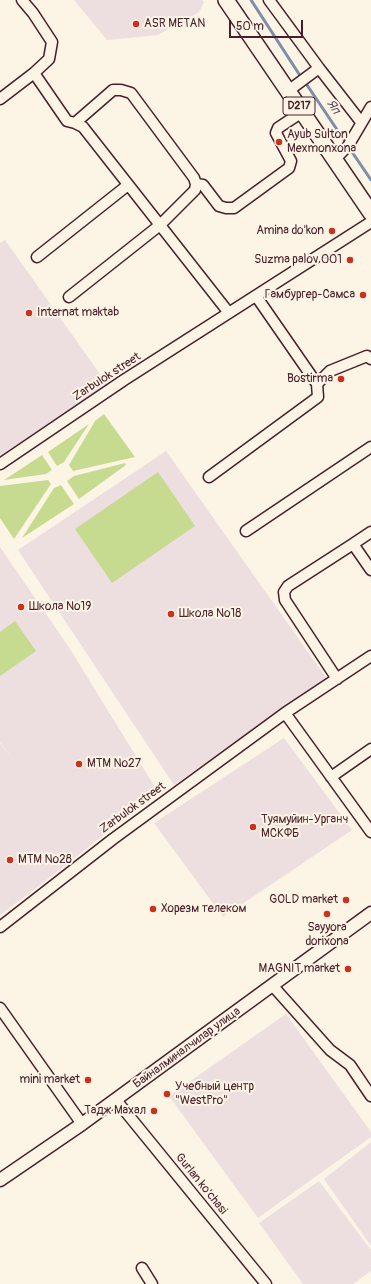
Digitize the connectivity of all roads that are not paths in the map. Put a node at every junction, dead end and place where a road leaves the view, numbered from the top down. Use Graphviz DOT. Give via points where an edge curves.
graph roads {
  1 [pos="22,0"];
  2 [pos="226,0"];
  3 [pos="269,0"];
  4 [pos="319,68"];
  5 [pos="34,73"];
  6 [pos="288,91"];
  7 [pos="0,99"];
  8 [pos="371,107"];
  9 [pos="302,112"];
  10 [pos="361,122"];
  11 [pos="75,123"];
  12 [pos="335,159"];
  13 [pos="196,184"];
  14 [pos="128,185"];
  15 [pos="371,213"];
  16 [pos="371,222"];
  17 [pos="160,225"];
  18 [pos="37,257"];
  19 [pos="256,296"];
  20 [pos="69,297"];
  21 [pos="229,313"];
  22 [pos="371,359"];
  23 [pos="317,384"];
  24 [pos="371,447"];
  25 [pos="0,464"];
  26 [pos="209,477"];
  27 [pos="246,531"];
  28 [pos="371,532"];
  29 [pos="353,544"];
  30 [pos="371,570"];
  31 [pos="371,656"];
  32 [pos="337,679"];
  33 [pos="285,713"];
  34 [pos="371,749"];
  35 [pos="331,777"];
  36 [pos="371,832"];
  37 [pos="371,913"];
  38 [pos="0,927"];
  39 [pos="272,985"];
  40 [pos="0,1008"];
  41 [pos="371,1096"];
  42 [pos="116,1100"];
  43 [pos="82,1124"];
  44 [pos="0,1180"];
  45 [pos="142,1268"];
  46 [pos="152,1284"];
  47 [pos="266,1284"];
  1 -- 5 [label="street" via="52,42 49,59"];
  2 -- 6 [label="main road, D217"];
  3 -- 4 [label="street"];
  4 -- 6 [label="street"];
  4 -- 10 [label="street"];
  5 -- 7 [label="street"];
  5 -- 11 [label="street" via="67,121"];
  6 -- 9 [label="main road, D217"];
  8 -- 10 [label="street"];
  9 -- 12 [label="main road, D217"];
  9 -- 13 [label="street" via="278,128 276,133 291,161 290,168 234,208 219,206 203,185"];
  10 -- 12 [label="street" via="348,146"];
  11 -- 13 [label="street" via="113,90 131,93"];
  11 -- 14 [label="street" via="83,128"];
  12 -- 15 [label="main road, D217"];
  13 -- 17 [label="street" via="195,190"];
  14 -- 17 [label="street"];
  14 -- 18 [label="street"];
  16 -- 19 [label="street, Zarbulok street"];
  17 -- 20 [label="street"];
  17 -- 21 [label="street"];
  19 -- 21 [label="street, Zarbulok street"];
  19 -- 23 [label="street"];
  21 -- 25 [label="street, Zarbulok street"];
  22 -- 23 [label="street" via="367,356 330,371"];
  23 -- 26 [label="street" via="318,397"];
  24 -- 27 [label="street"];
  28 -- 29 [label="street"];
  29 -- 30 [label="street"];
  29 -- 32 [label="street" via="288,586 284,592 285,600"];
  31 -- 32 [label="street, Zarbulok street"];
  32 -- 33 [label="street, Zarbulok street"];
  33 -- 35 [label="street"];
  33 -- 38 [label="street, Zarbulok street" via="113,839"];
  34 -- 35 [label="street"];
  35 -- 36 [label="street"];
  37 -- 39 [label="street, Байналминалчилар улица"];
  39 -- 41 [label="street" via="330,1050 350,1065"];
  39 -- 42 [label="street, Байналминалчилар улица"];
  40 -- 43 [label="street"];
  42 -- 43 [label="street, Байналминалчилар улица"];
  42 -- 47 [label="street, Gurlan ko'chasi"];
  43 -- 44 [label="street, Байналминалчилар улица"];
  45 -- 46 [label="street"];
}
